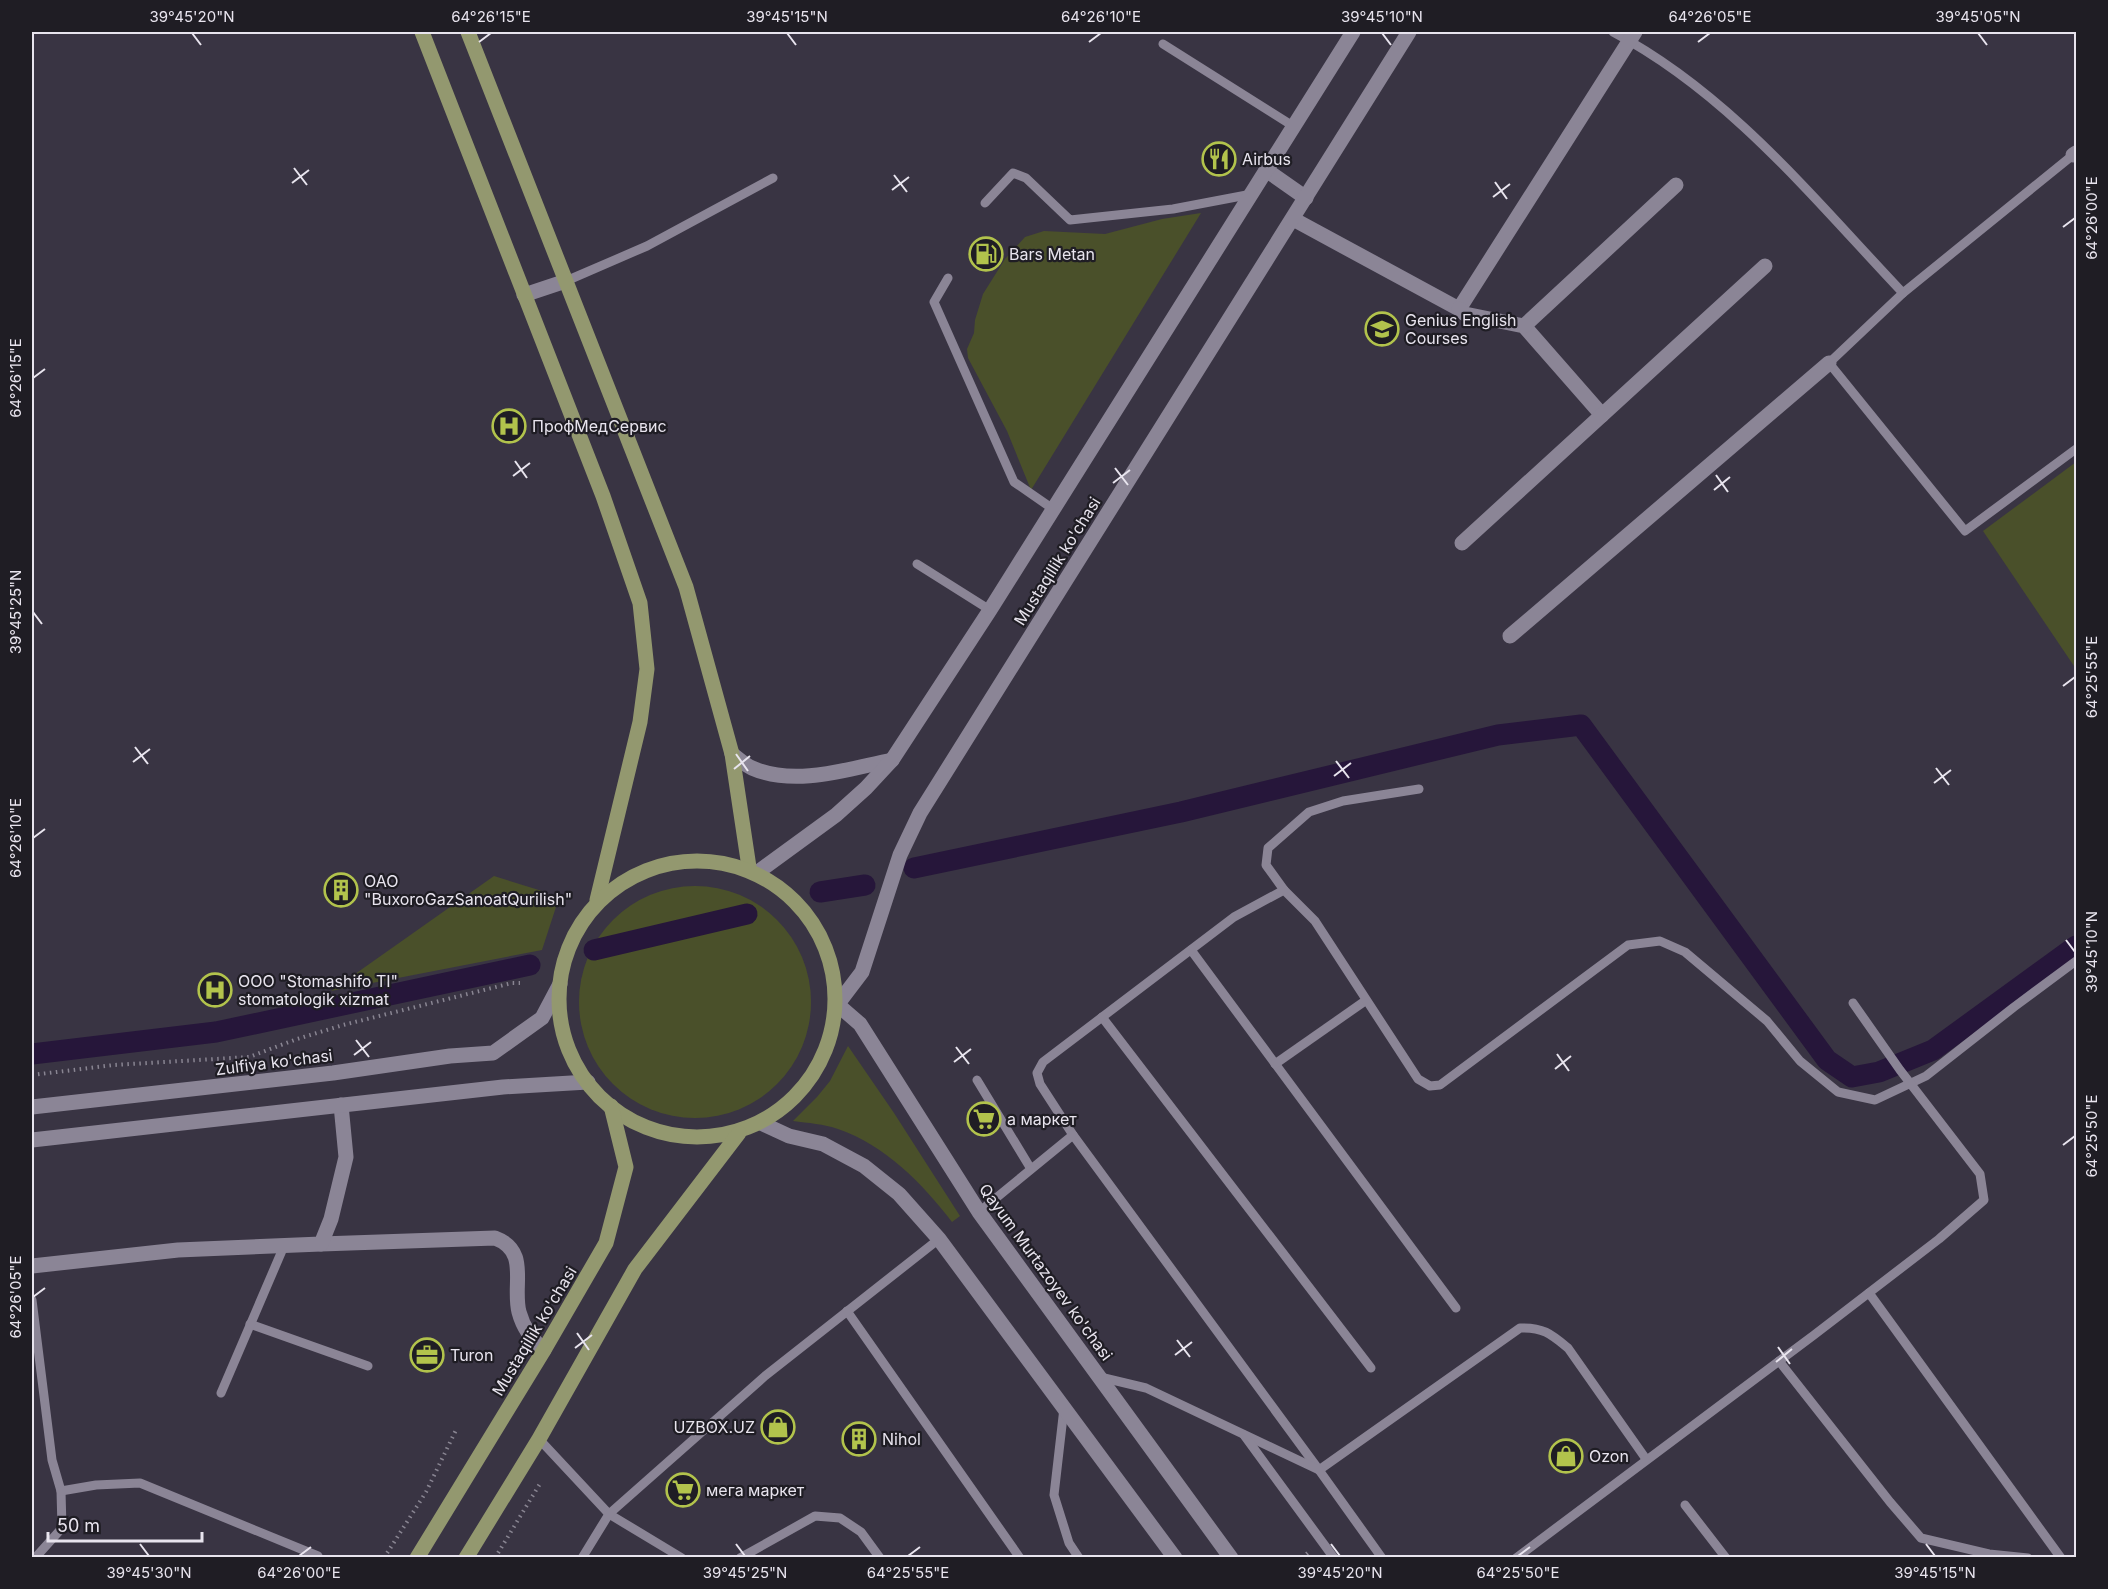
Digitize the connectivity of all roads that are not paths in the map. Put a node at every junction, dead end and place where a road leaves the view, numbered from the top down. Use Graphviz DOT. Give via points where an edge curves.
graph roads {
  1 [pos="422,32"];
  2 [pos="468,32"];
  3 [pos="1353,32"];
  4 [pos="1408,32"];
  5 [pos="1613,32"];
  6 [pos="1632,36"];
  7 [pos="1163,44"];
  8 [pos="1293,126"];
  9 [pos="2075,154"];
  10 [pos="1266,170"];
  11 [pos="773,178"];
  12 [pos="1676,185"];
  13 [pos="1252,194"];
  14 [pos="1306,198"];
  15 [pos="985,202"];
  16 [pos="1293,219"];
  17 [pos="1765,266"];
  18 [pos="948,278"];
  19 [pos="566,281"];
  20 [pos="1903,293"];
  21 [pos="524,295"];
  22 [pos="1459,309"];
  23 [pos="1524,326"];
  24 [pos="1829,363"];
  25 [pos="1602,415"];
  26 [pos="2076,449"];
  27 [pos="1053,509"];
  28 [pos="1462,543"];
  29 [pos="917,564"];
  30 [pos="990,610"];
  31 [pos="1510,636"];
  32 [pos="732,754"];
  33 [pos="891,760"];
  34 [pos="1419,789"];
  35 [pos="754,870"];
  36 [pos="1284,890"];
  37 [pos="597,900"];
  38 [pos="1191,950"];
  39 [pos="2076,961"];
  40 [pos="560,984"];
  41 [pos="1365,1000"];
  42 [pos="839,1003"];
  43 [pos="1853,1003"];
  44 [pos="1102,1017"];
  45 [pos="1275,1064"];
  46 [pos="977,1080"];
  47 [pos="588,1082"];
  48 [pos="1911,1085"];
  49 [pos="341,1105"];
  50 [pos="611,1106"];
  51 [pos="32,1107"];
  52 [pos="761,1123"];
  53 [pos="739,1133"];
  54 [pos="1073,1134"];
  55 [pos="32,1140"];
  56 [pos="1031,1169"];
  57 [pos="979,1212"];
  58 [pos="939,1239"];
  59 [pos="321,1244"];
  60 [pos="284,1246"];
  61 [pos="32,1266"];
  62 [pos="1869,1293"];
  63 [pos="32,1300"];
  64 [pos="1456,1308"];
  65 [pos="847,1311"];
  66 [pos="250,1324"];
  67 [pos="544,1350"];
  68 [pos="1779,1361"];
  69 [pos="368,1366"];
  70 [pos="1371,1368"];
  71 [pos="1099,1377"];
  72 [pos="221,1393"];
  73 [pos="1064,1408"];
  74 [pos="1243,1433"];
  75 [pos="539,1439"];
  76 [pos="1646,1459"];
  77 [pos="1319,1470"];
  78 [pos="61,1491"];
  79 [pos="1685,1505"];
  80 [pos="609,1514"];
  81 [pos="318,1556"];
  82 [pos="35,1557"];
  83 [pos="417,1557"];
  84 [pos="466,1557"];
  85 [pos="582,1557"];
  86 [pos="682,1557"];
  87 [pos="740,1557"];
  88 [pos="880,1557"];
  89 [pos="1020,1557"];
  90 [pos="1078,1557"];
  91 [pos="1175,1557"];
  92 [pos="1231,1557"];
  93 [pos="1334,1557"];
  94 [pos="1382,1557"];
  95 [pos="1516,1557"];
  96 [pos="1726,1557"];
  97 [pos="2028,1557"];
  98 [pos="2061,1557"];
  1 -- 21 [label="main road"];
  2 -- 19 [label="main road"];
  3 -- 8 [label="street, Mustaqillik ko'chasi"];
  4 -- 14 [label="street, Mustaqillik ko'chasi"];
  5 -- 6 [label="lane"];
  6 -- 20 [label="lane" via="1696,85 1766,148"];
  6 -- 22 [label="street"];
  7 -- 8 [label="lane"];
  8 -- 10 [label="street, Mustaqillik ko'chasi"];
  9 -- 20 [label="lane"];
  10 -- 13 [label="street, Mustaqillik ko'chasi"];
  10 -- 14 [label="street"];
  11 -- 19 [label="lane" via="647,246"];
  12 -- 23 [label="street"];
  13 -- 15 [label="lane" via="1173,209 1070,220 1026,178 1013,172"];
  13 -- 27 [label="street, Mustaqillik ko'chasi"];
  14 -- 16 [label="street, Mustaqillik ko'chasi"];
  16 -- 22 [label="street"];
  16 -- 42 [label="street, Mustaqillik ko'chasi" via="920,813 900,855 862,972"];
  17 -- 25 [label="street"];
  18 -- 27 [label="lane" via="934,302 1014,482"];
  19 -- 21 [label="street"];
  19 -- 32 [label="main road" via="686,587"];
  20 -- 24 [label="lane"];
  21 -- 37 [label="main road" via="603,496 640,603 647,669 642,712"];
  22 -- 23 [label="street" via="1465,314"];
  23 -- 25 [label="street"];
  24 -- 26 [label="lane" via="1965,531"];
  24 -- 31 [label="street"];
  25 -- 28 [label="street"];
  27 -- 30 [label="street, Mustaqillik ko'chasi"];
  29 -- 30 [label="lane"];
  30 -- 33 [label="street, Mustaqillik ko'chasi"];
  32 -- 33 [label="street" via="751,768 795,776"];
  32 -- 35 [label="main road"];
  33 -- 35 [label="street, Mustaqillik ko'chasi" via="836,814"];
  34 -- 36 [label="lane" via="1343,801 1309,812 1268,848 1266,865"];
  35 -- 37 [label="main road" via="685,860 636,874"];
  35 -- 42 [label="main road" via="793,898 812,925"];
  36 -- 38 [label="lane" via="1234,917"];
  36 -- 41 [label="lane" via="1315,921"];
  37 -- 40 [label="main road" via="569,938"];
  38 -- 44 [label="lane"];
  38 -- 45 [label="lane"];
  39 -- 48 [label="lane"];
  40 -- 47 [label="main road" via="561,1019 570,1052"];
  40 -- 51 [label="street, Zulfiya ko'chasi" via="542,1018 493,1053"];
  41 -- 45 [label="lane"];
  41 -- 48 [label="lane" via="1418,1079 1430,1086 1440,1085 1628,945 1660,940 1686,952 1767,1021 1800,1061 1838,1092 1875,1100"];
  42 -- 52 [label="main road" via="825,1057 799,1094"];
  42 -- 57 [label="street, Qayum Murtazoyev ko'chasi" via="860,1024"];
  43 -- 48 [label="lane"];
  44 -- 54 [label="lane" via="1043,1062 1037,1073 1040,1084"];
  44 -- 70 [label="lane"];
  45 -- 64 [label="lane"];
  46 -- 56 [label="lane"];
  47 -- 49 [label="street" via="503,1086"];
  47 -- 50 [label="main road"];
  48 -- 62 [label="lane" via="1980,1174 1984,1200"];
  49 -- 55 [label="street"];
  49 -- 59 [label="street" via="346,1157"];
  50 -- 53 [label="main road" via="648,1127 690,1137"];
  50 -- 67 [label="main road, Mustaqillik ko'chasi" via="626,1167 606,1243"];
  52 -- 53 [label="main road"];
  52 -- 58 [label="street" via="789,1136 822,1144 864,1166 899,1194"];
  53 -- 75 [label="main road" via="635,1269"];
  54 -- 56 [label="lane"];
  54 -- 77 [label="lane"];
  56 -- 57 [label="lane"];
  57 -- 71 [label="street, Qayum Murtazoyev ko'chasi"];
  58 -- 65 [label="lane"];
  58 -- 73 [label="street"];
  59 -- 60 [label="street"];
  59 -- 67 [label="street" via="495,1238 504,1241 519,1270 519,1312 533,1341"];
  60 -- 61 [label="street" via="178,1250"];
  60 -- 66 [label="lane"];
  62 -- 68 [label="lane"];
  62 -- 98 [label="lane"];
  63 -- 78 [label="lane" via="52,1460"];
  65 -- 80 [label="lane" via="765,1376"];
  65 -- 89 [label="lane"];
  66 -- 69 [label="lane"];
  66 -- 72 [label="lane"];
  67 -- 83 [label="main road, Mustaqillik ko'chasi"];
  68 -- 76 [label="lane"];
  68 -- 97 [label="lane" via="1921,1538 1989,1554"];
  71 -- 74 [label="lane" via="1146,1388"];
  71 -- 92 [label="street, Qayum Murtazoyev ko'chasi"];
  73 -- 90 [label="lane" via="1054,1496 1069,1543"];
  73 -- 91 [label="street"];
  74 -- 77 [label="lane"];
  74 -- 93 [label="lane"];
  75 -- 80 [label="lane"];
  75 -- 84 [label="main road"];
  76 -- 77 [label="lane" via="1568,1348 1551,1334 1536,1328 1520,1328"];
  76 -- 95 [label="lane"];
  77 -- 94 [label="lane"];
  78 -- 81 [label="lane" via="140,1483"];
  78 -- 82 [label="lane" via="62,1528"];
  79 -- 96 [label="lane"];
  80 -- 85 [label="lane"];
  80 -- 86 [label="lane"];
  87 -- 88 [label="lane" via="815,1516 840,1518 861,1532"];
}
